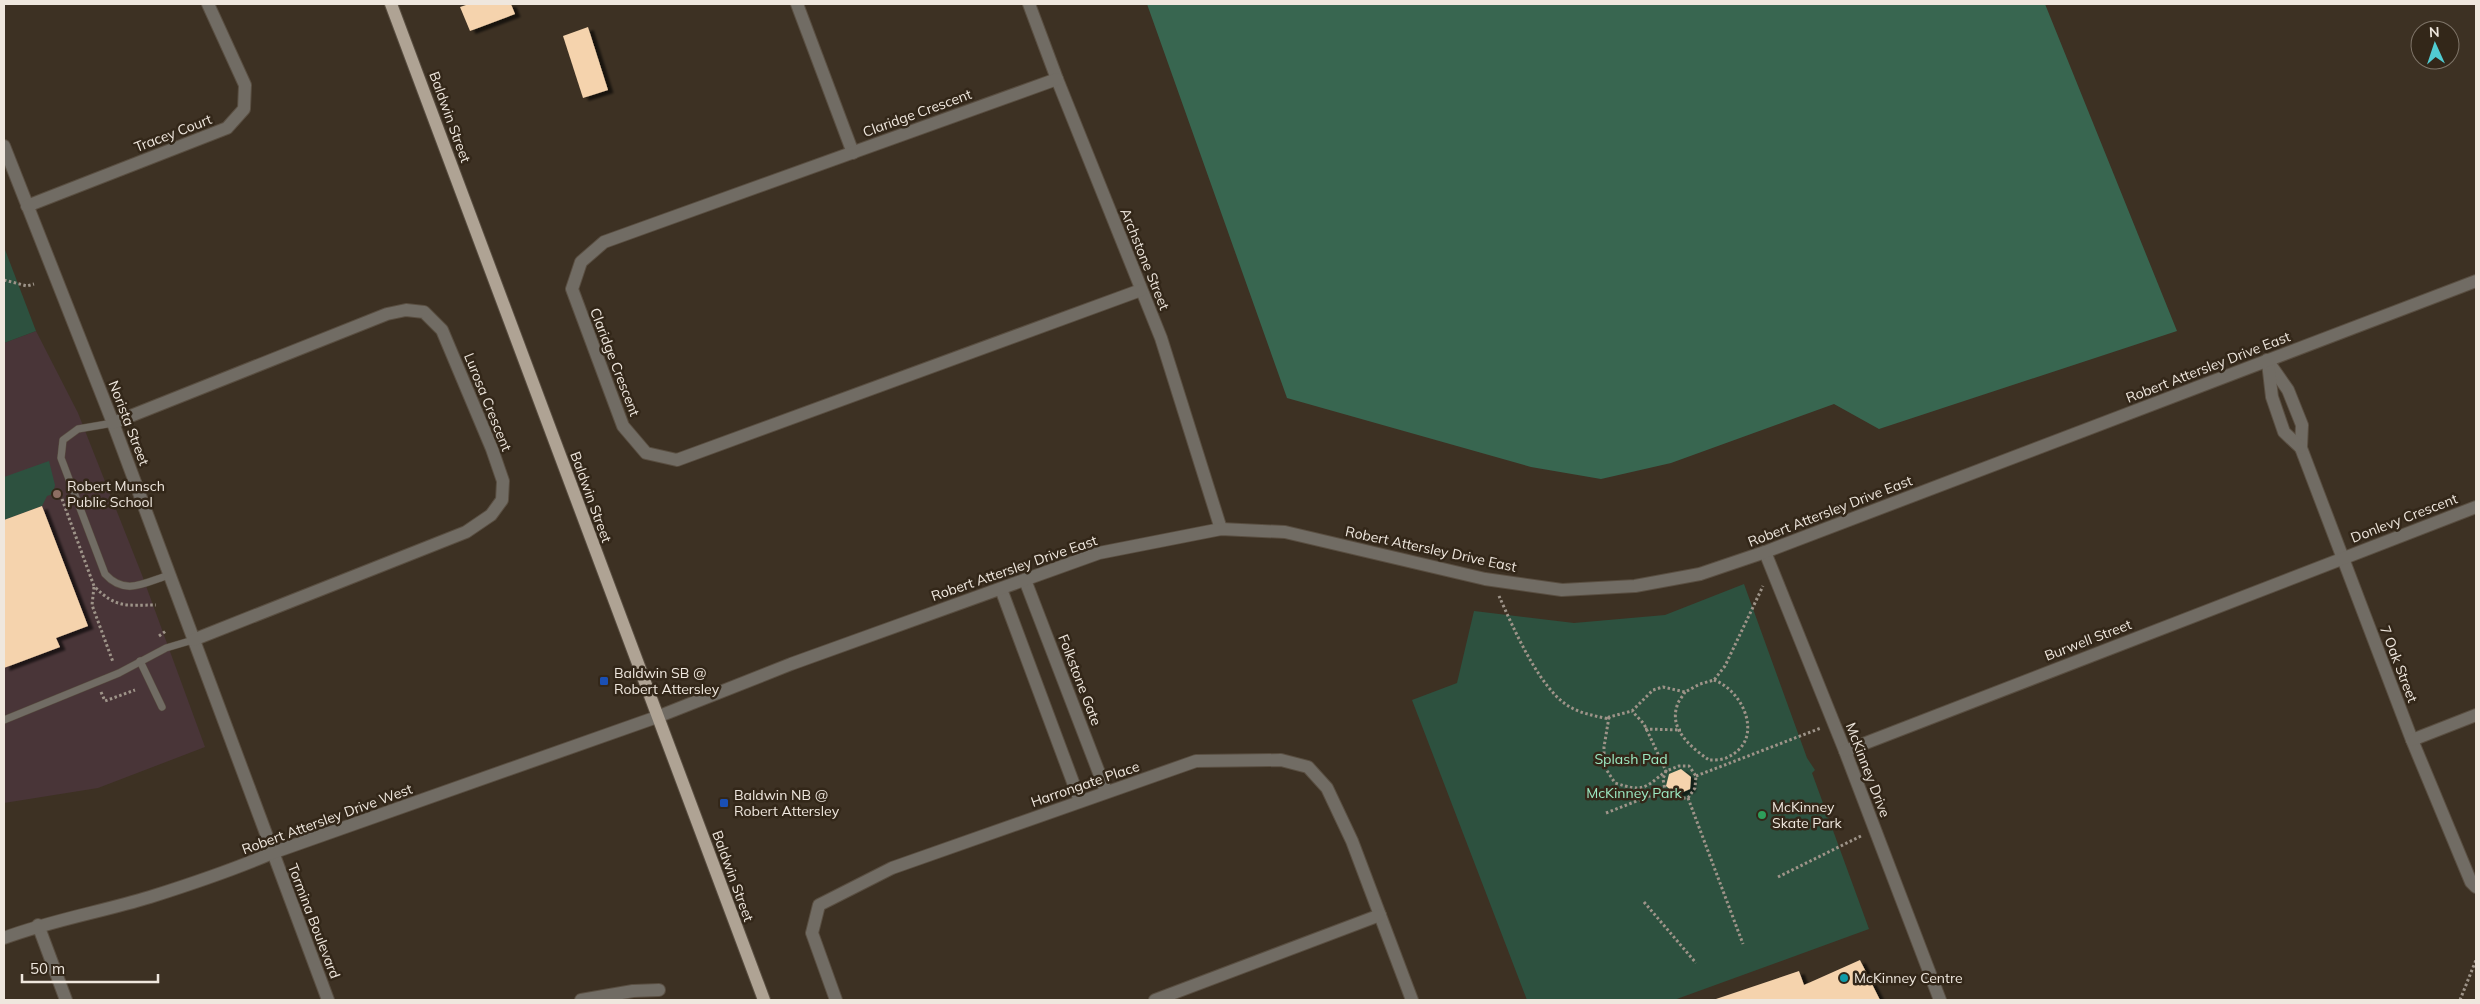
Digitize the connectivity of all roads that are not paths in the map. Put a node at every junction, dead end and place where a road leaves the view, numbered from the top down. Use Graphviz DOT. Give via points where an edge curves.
graph roads {
  1 [pos="208,4"];
  2 [pos="391,4"];
  3 [pos="797,4"];
  4 [pos="1030,4"];
  5 [pos="1057,79"];
  6 [pos="4,146"];
  7 [pos="852,153"];
  8 [pos="27,206"];
  9 [pos="2476,281"];
  10 [pos="1140,290"];
  11 [pos="2267,360"];
  12 [pos="113,423"];
  13 [pos="2301,448"];
  14 [pos="2476,507"];
  15 [pos="1221,529"];
  16 [pos="1765,552"];
  17 [pos="2342,558"];
  18 [pos="169,574"];
  19 [pos="1025,580"];
  20 [pos="1001,589"];
  21 [pos="193,640"];
  22 [pos="140,661"];
  23 [pos="162,707"];
  24 [pos="2476,715"];
  25 [pos="658,717"];
  26 [pos="4,720"];
  27 [pos="2412,740"];
  28 [pos="1845,751"];
  29 [pos="1106,792"];
  30 [pos="1080,801"];
  31 [pos="272,853"];
  32 [pos="2476,887"];
  33 [pos="1380,915"];
  34 [pos="38,925"];
  35 [pos="4,938"];
  36 [pos="659,990"];
  37 [pos="66,1000"];
  38 [pos="328,1000"];
  39 [pos="581,1000"];
  40 [pos="764,1000"];
  41 [pos="836,1000"];
  42 [pos="1155,1000"];
  43 [pos="1412,1000"];
  44 [pos="1940,1000"];
  1 -- 8 [label="street, Tracey Court" via="245,85 244,109 228,128"];
  2 -- 25 [label="main road, Baldwin Street"];
  3 -- 7 [label="street"];
  4 -- 5 [label="street, Archstone Street"];
  5 -- 7 [label="street, Claridge Crescent"];
  5 -- 10 [label="street, Archstone Street"];
  6 -- 8 [label="street, Norista Street"];
  7 -- 10 [label="street, Claridge Crescent" via="604,242 581,262 572,289 623,426 646,453 677,460"];
  8 -- 12 [label="street, Norista Street"];
  9 -- 11 [label="street, Robert Attersley Drive East"];
  10 -- 15 [label="street, Archstone Street" via="1161,338"];
  11 -- 13 [label="street, 7 Oak Street" via="2288,390 2302,425"];
  11 -- 13 [label="street, 7 Oak Street" via="2272,397 2284,432"];
  11 -- 16 [label="street, Robert Attersley Drive East"];
  12 -- 18 [label="street, Norista Street"];
  12 -- 18 [label="lane" via="78,429 63,440 61,458 109,579 128,588"];
  12 -- 21 [label="street, Lurosa Crescent" via="386,314 406,310 424,312 442,330 492,448 503,481 502,500 492,515 466,532"];
  13 -- 17 [label="street, 7 Oak Street"];
  14 -- 17 [label="street, Donlevy Crescent"];
  15 -- 16 [label="street, Robert Attersley Drive East" via="1285,532 1491,580 1562,590 1635,586 1700,574"];
  15 -- 19 [label="street, Robert Attersley Drive East" via="1099,553"];
  16 -- 28 [label="street, McKinney Drive"];
  17 -- 27 [label="street, 7 Oak Street"];
  17 -- 28 [label="street, Burwell Street"];
  18 -- 21 [label="street, Norista Street"];
  19 -- 20 [label="street, Robert Attersley Drive East"];
  19 -- 29 [label="street, Folkstone Gate"];
  20 -- 25 [label="street, Robert Attersley Drive East" via="800,660"];
  20 -- 30 [label="street"];
  21 -- 22 [label="lane" via="166,648"];
  21 -- 31 [label="street, Norista Street"];
  22 -- 23 [label="lane"];
  22 -- 26 [label="lane" via="119,673"];
  24 -- 27 [label="street"];
  25 -- 31 [label="street, Robert Attersley Drive West"];
  25 -- 40 [label="main road, Baldwin Street"];
  27 -- 32 [label="street, 7 Oak Street" via="2471,882"];
  28 -- 44 [label="street, McKinney Drive"];
  29 -- 30 [label="street, Harrongate Place"];
  29 -- 33 [label="street, Harrongate Place" via="1196,761 1282,760 1308,767 1327,788 1352,841"];
  30 -- 41 [label="street, Harrongate Place" via="892,868 819,905 812,933"];
  31 -- 34 [label="street, Robert Attersley Drive West" via="149,897"];
  31 -- 38 [label="street, Tormina Boulevard"];
  33 -- 42 [label="street"];
  33 -- 43 [label="street, Harrongate Place"];
  34 -- 35 [label="street, Robert Attersley Drive West"];
  34 -- 37 [label="street"];
  36 -- 39 [label="street"];
}
